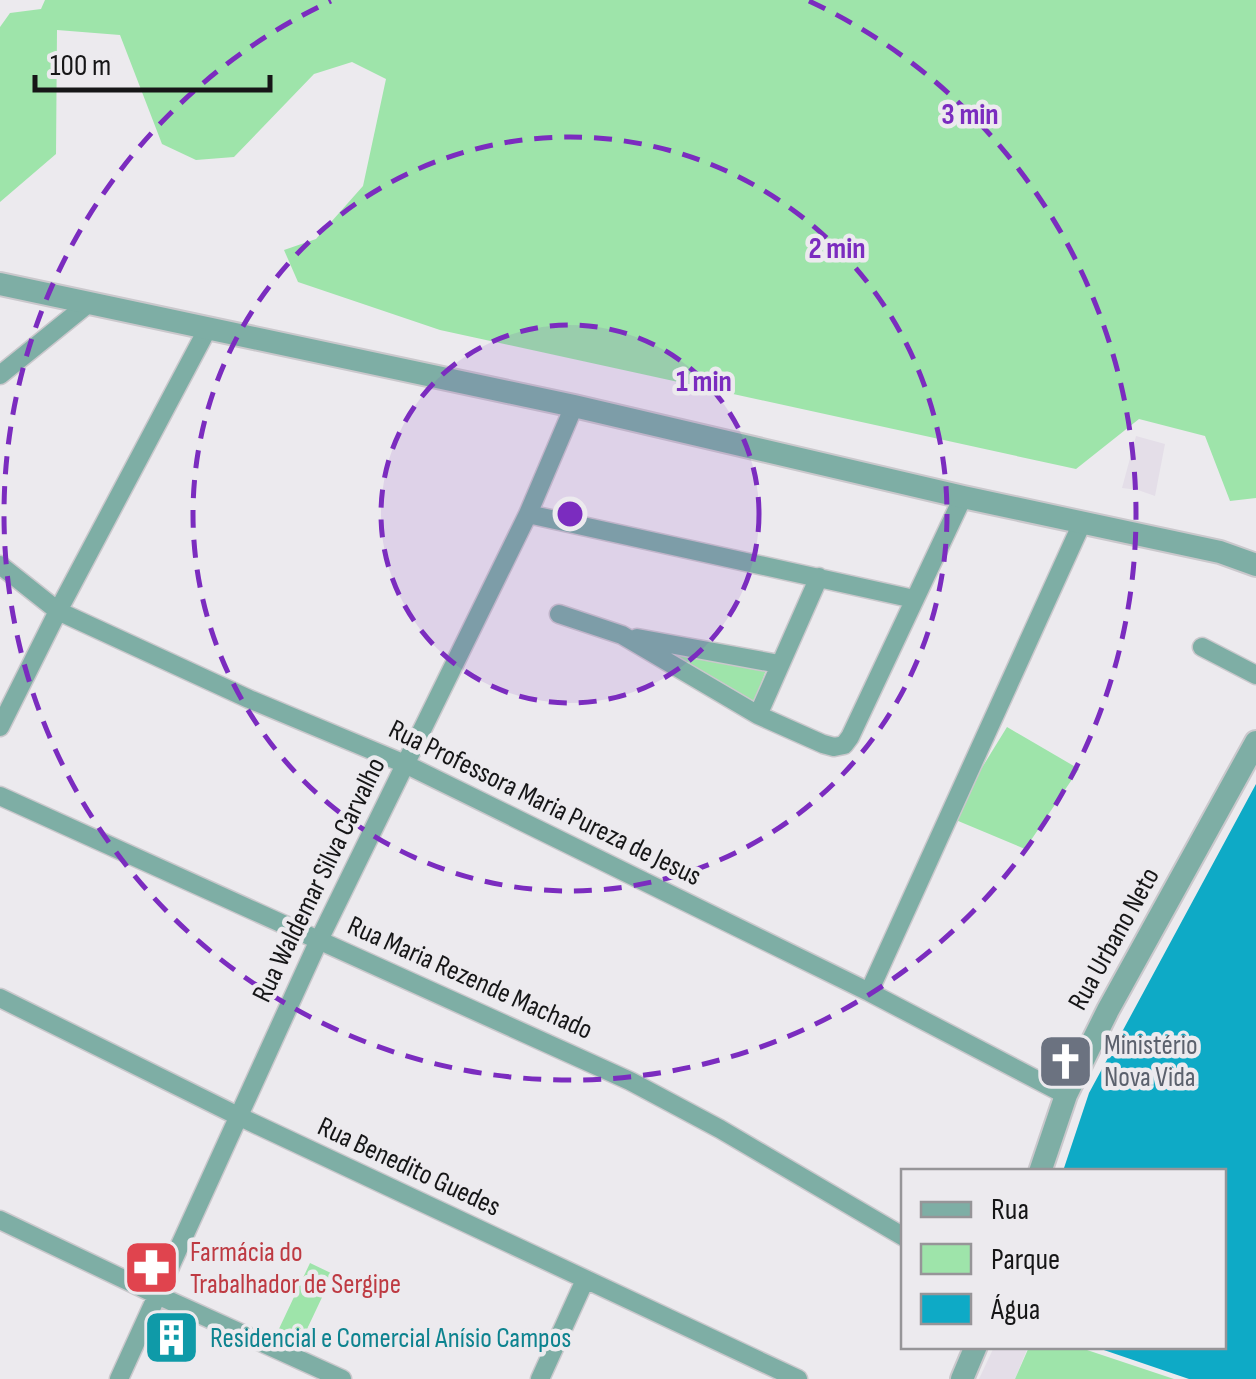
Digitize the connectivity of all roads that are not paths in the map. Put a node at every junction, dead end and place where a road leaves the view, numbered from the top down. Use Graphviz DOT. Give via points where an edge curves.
graph roads {
  1 [pos="0,284"];
  2 [pos="89,303"];
  3 [pos="208,328"];
  4 [pos="0,375"];
  5 [pos="574,406"];
  6 [pos="964,496"];
  7 [pos="528,514"];
  8 [pos="1082,522"];
  9 [pos="0,565"];
  10 [pos="1256,566"];
  11 [pos="819,577"];
  12 [pos="914,599"];
  13 [pos="58,611"];
  14 [pos="559,614"];
  15 [pos="622,635"];
  16 [pos="1202,647"];
  17 [pos="779,664"];
  18 [pos="1256,674"];
  19 [pos="758,715"];
  20 [pos="0,727"];
  21 [pos="1256,742"];
  22 [pos="405,764"];
  23 [pos="0,796"];
  24 [pos="319,940"];
  25 [pos="870,992"];
  26 [pos="0,998"];
  27 [pos="1066,1095"];
  28 [pos="238,1116"];
  29 [pos="1041,1169"];
  30 [pos="0,1220"];
  31 [pos="901,1235"];
  32 [pos="584,1280"];
  33 [pos="157,1295"];
  34 [pos="975,1349"];
  35 [pos="118,1379"];
  36 [pos="342,1379"];
  37 [pos="540,1379"];
  38 [pos="798,1379"];
  39 [pos="962,1379"];
  1 -- 2 [label="street"];
  2 -- 3 [label="street"];
  2 -- 4 [label="street"];
  3 -- 5 [label="street"];
  3 -- 13 [label="street"];
  5 -- 6 [label="street"];
  5 -- 7 [label="street, Rua Waldemar Silva Carvalho"];
  6 -- 8 [label="street"];
  6 -- 12 [label="street"];
  7 -- 11 [label="street"];
  7 -- 22 [label="street, Rua Waldemar Silva Carvalho"];
  8 -- 10 [label="street"];
  8 -- 25 [label="street"];
  9 -- 13 [label="street, Rua Professora Maria Pureza de Jesus"];
  11 -- 12 [label="street"];
  11 -- 17 [label="street"];
  12 -- 19 [label="street" via="844,745 834,747"];
  13 -- 20 [label="street"];
  13 -- 22 [label="street, Rua Professora Maria Pureza de Jesus"];
  14 -- 15 [label="street"];
  15 -- 17 [label="street"];
  15 -- 19 [label="street"];
  16 -- 18 [label="street"];
  17 -- 19 [label="street"];
  21 -- 27 [label="street, Rua Urbano Neto"];
  22 -- 24 [label="street, Rua Waldemar Silva Carvalho"];
  22 -- 25 [label="street, Rua Professora Maria Pureza de Jesus"];
  23 -- 24 [label="street, Rua Maria Rezende Machado"];
  24 -- 28 [label="street, Rua Waldemar Silva Carvalho"];
  24 -- 31 [label="street, Rua Maria Rezende Machado" via="630,1081"];
  25 -- 27 [label="street, Rua Professora Maria Pureza de Jesus"];
  26 -- 28 [label="street, Rua Benedito Guedes"];
  27 -- 29 [label="street, Rua Urbano Neto"];
  28 -- 32 [label="street, Rua Benedito Guedes"];
  28 -- 33 [label="street, Rua Waldemar Silva Carvalho"];
  30 -- 33 [label="street"];
  32 -- 37 [label="street"];
  32 -- 38 [label="street, Rua Benedito Guedes"];
  33 -- 35 [label="street, Rua Waldemar Silva Carvalho"];
  33 -- 36 [label="street"];
  34 -- 39 [label="street"];
}
